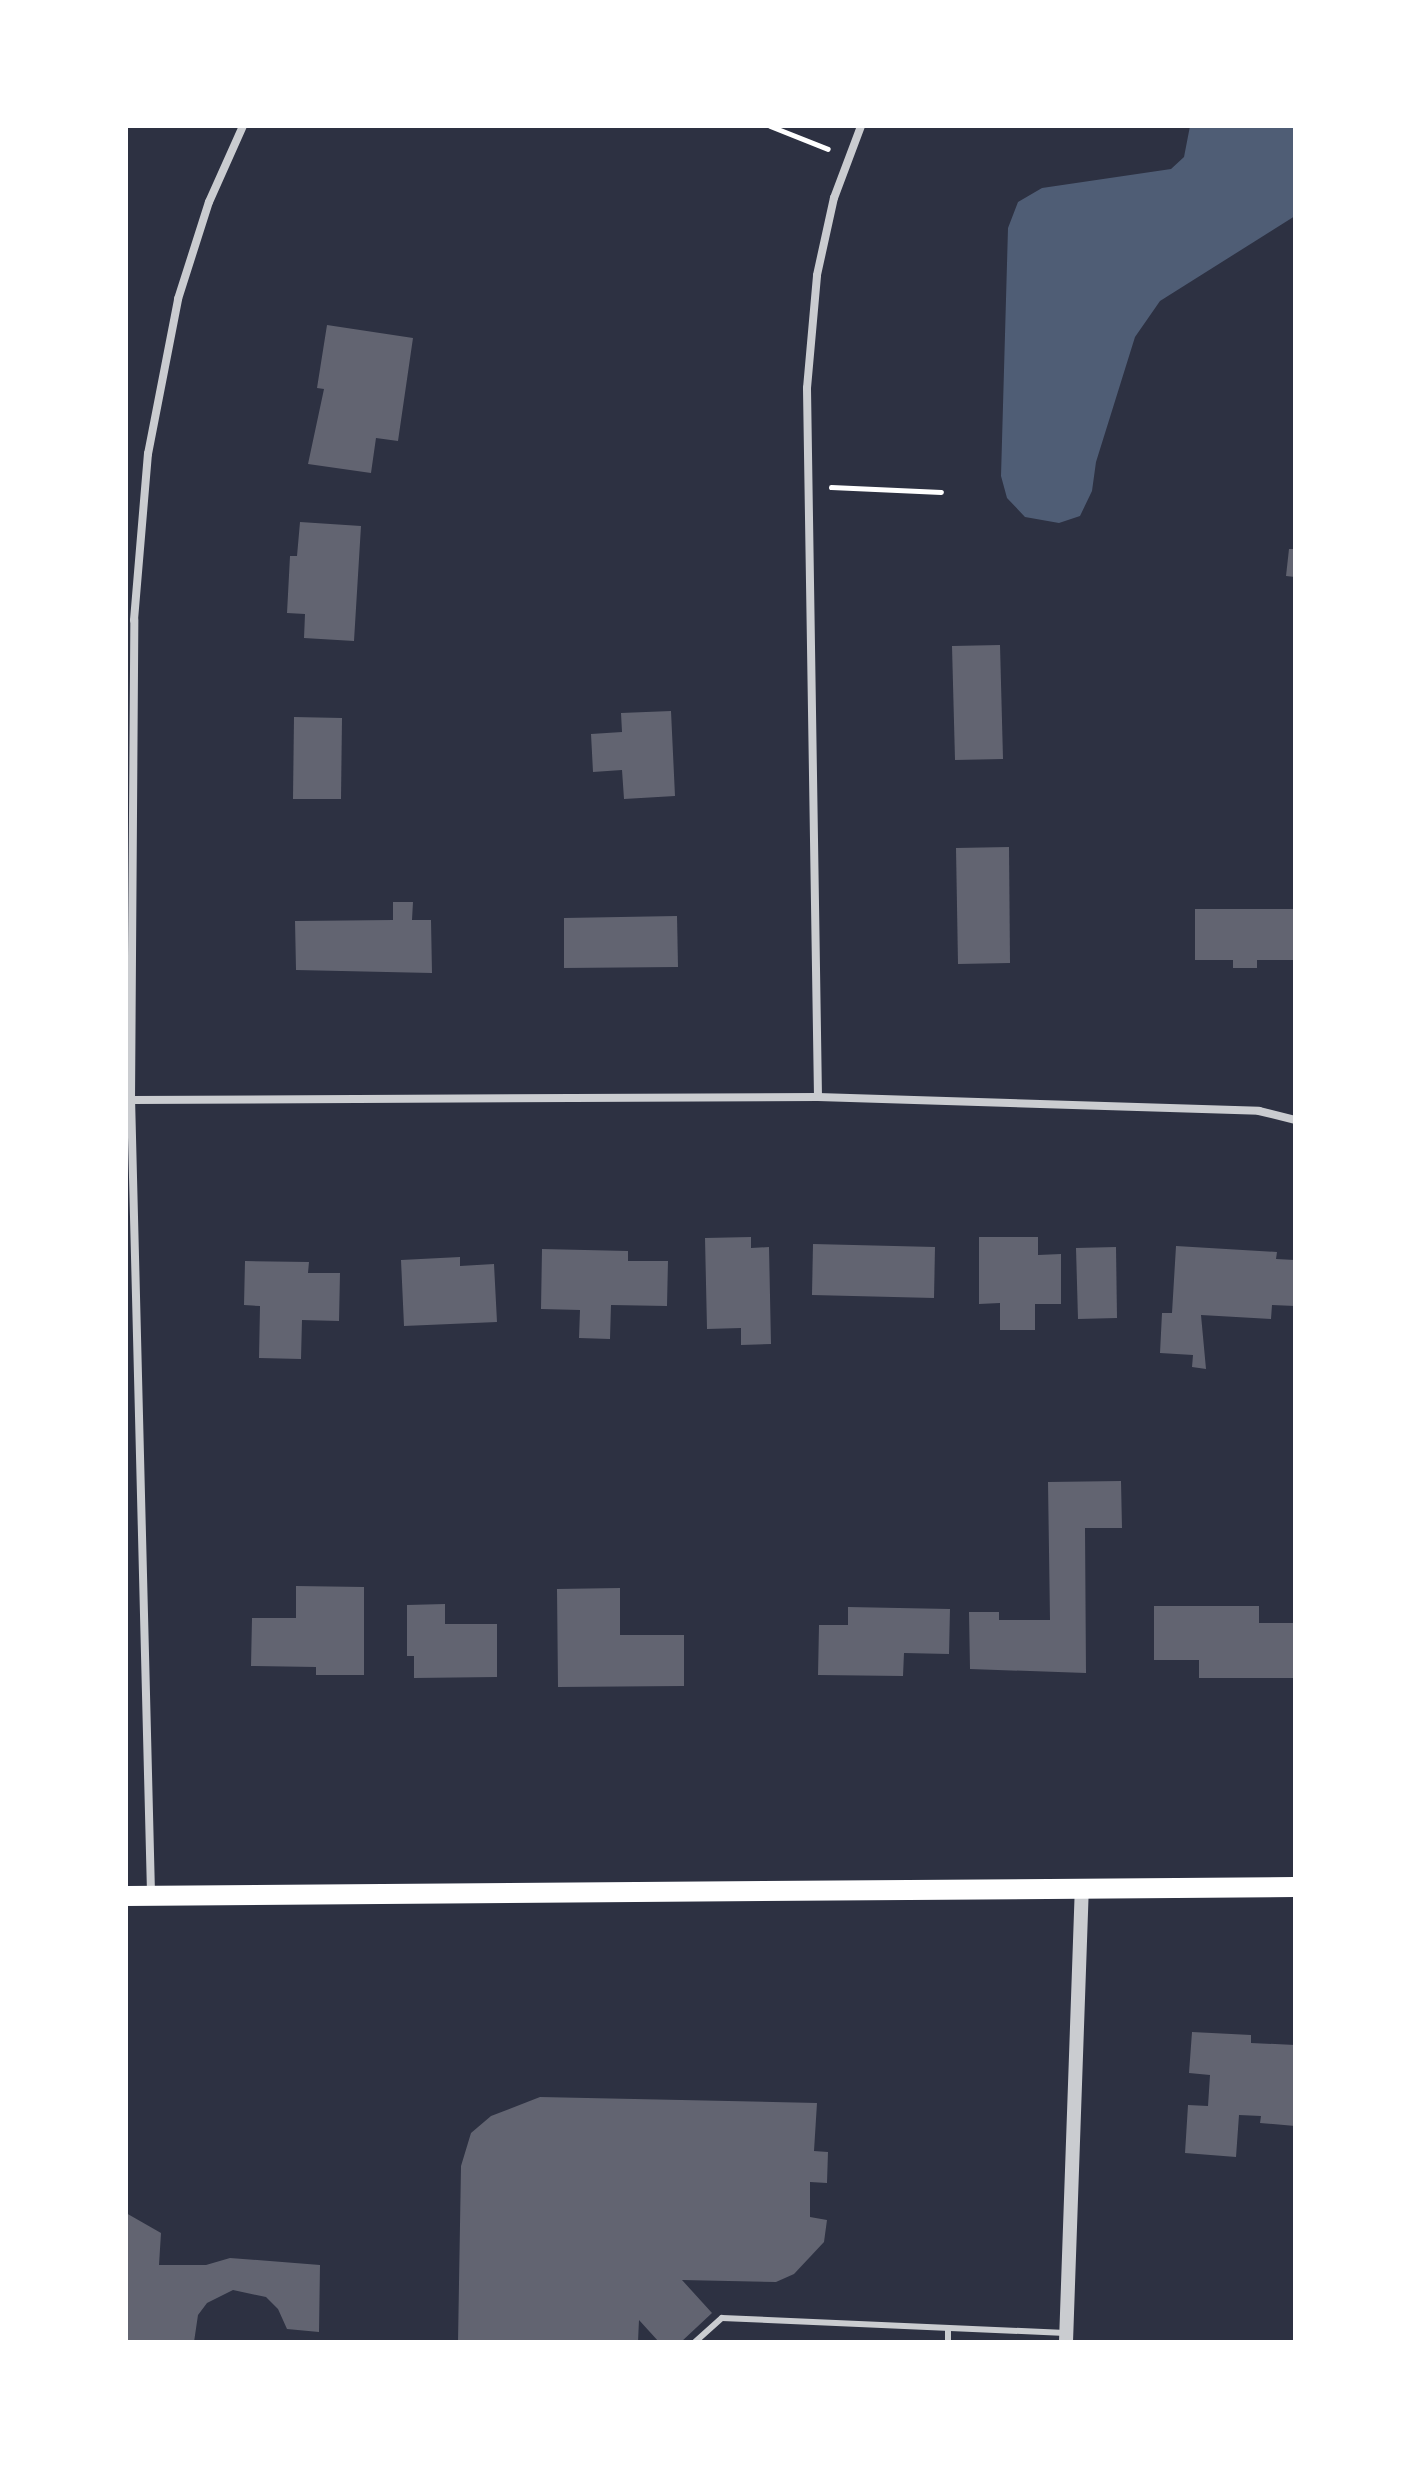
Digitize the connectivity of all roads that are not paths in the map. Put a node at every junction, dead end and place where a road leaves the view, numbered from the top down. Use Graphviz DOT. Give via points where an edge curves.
graph roads {
  1 [pos="243,126"];
  2 [pos="861,126"];
  3 [pos="818,1097"];
  4 [pos="131,1100"];
  5 [pos="1295,1120"];
  6 [pos="1082,1887"];
  7 [pos="1295,1887"];
  8 [pos="151,1895"];
  9 [pos="126,1896"];
  10 [pos="948,2329"];
  11 [pos="1066,2337"];
  12 [pos="695,2342"];
  13 [pos="948,2342"];
  1 -- 4 [label="street" via="209,202 178,299 148,454 134,620"];
  2 -- 3 [label="street" via="834,198 817,275 807,388"];
  3 -- 4 [label="street"];
  3 -- 5 [label="street" via="1259,1111"];
  4 -- 8 [label="street"];
  6 -- 7 [label="main road"];
  6 -- 8 [label="main road"];
  6 -- 11 [label="street"];
  8 -- 9 [label="main road"];
  10 -- 11 [label="lane"];
  10 -- 12 [label="lane" via="722,2318"];
  10 -- 13 [label="lane"];
}
